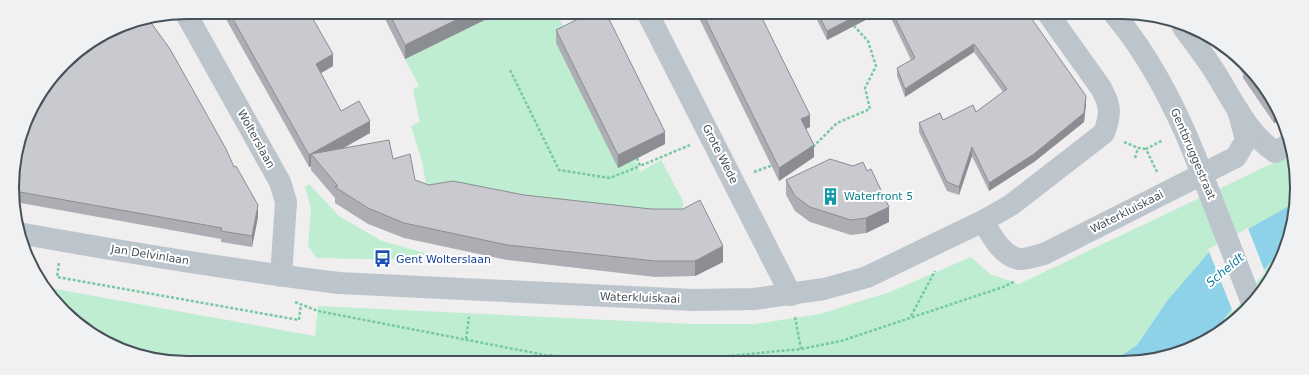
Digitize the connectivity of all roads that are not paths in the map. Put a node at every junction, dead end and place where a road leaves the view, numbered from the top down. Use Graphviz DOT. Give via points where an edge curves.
graph roads {
  1 [pos="189,19"];
  2 [pos="651,19"];
  3 [pos="1052,19"];
  4 [pos="1118,19"];
  5 [pos="1188,33"];
  6 [pos="1238,110"];
  7 [pos="1282,148"];
  8 [pos="983,221"];
  9 [pos="26,234"];
  10 [pos="281,276"];
  11 [pos="791,295"];
  12 [pos="1250,297"];
  1 -- 10 [label="street, Wolterslaan" via="280,182 286,202"];
  2 -- 11 [label="street, Grote Wede"];
  3 -- 8 [label="street, Waterkluiskaai" via="1108,100 1108,121 1104,133 1011,205"];
  4 -- 12 [label="street, Gentbruggestraat, bridge" via="1147,57 1167,94 1195,156"];
  5 -- 6 [label="street"];
  6 -- 7 [label="street" via="1266,146"];
  6 -- 8 [label="street, Waterkluiskaai" via="1246,140 1236,157 1044,254 1020,260 1011,256 991,236"];
  8 -- 11 [label="street, Waterkluiskaai" via="867,278"];
  9 -- 10 [label="street, Jan Delvinlaan"];
  10 -- 11 [label="street, Waterkluiskaai" via="339,283 693,300 754,299"];
}
